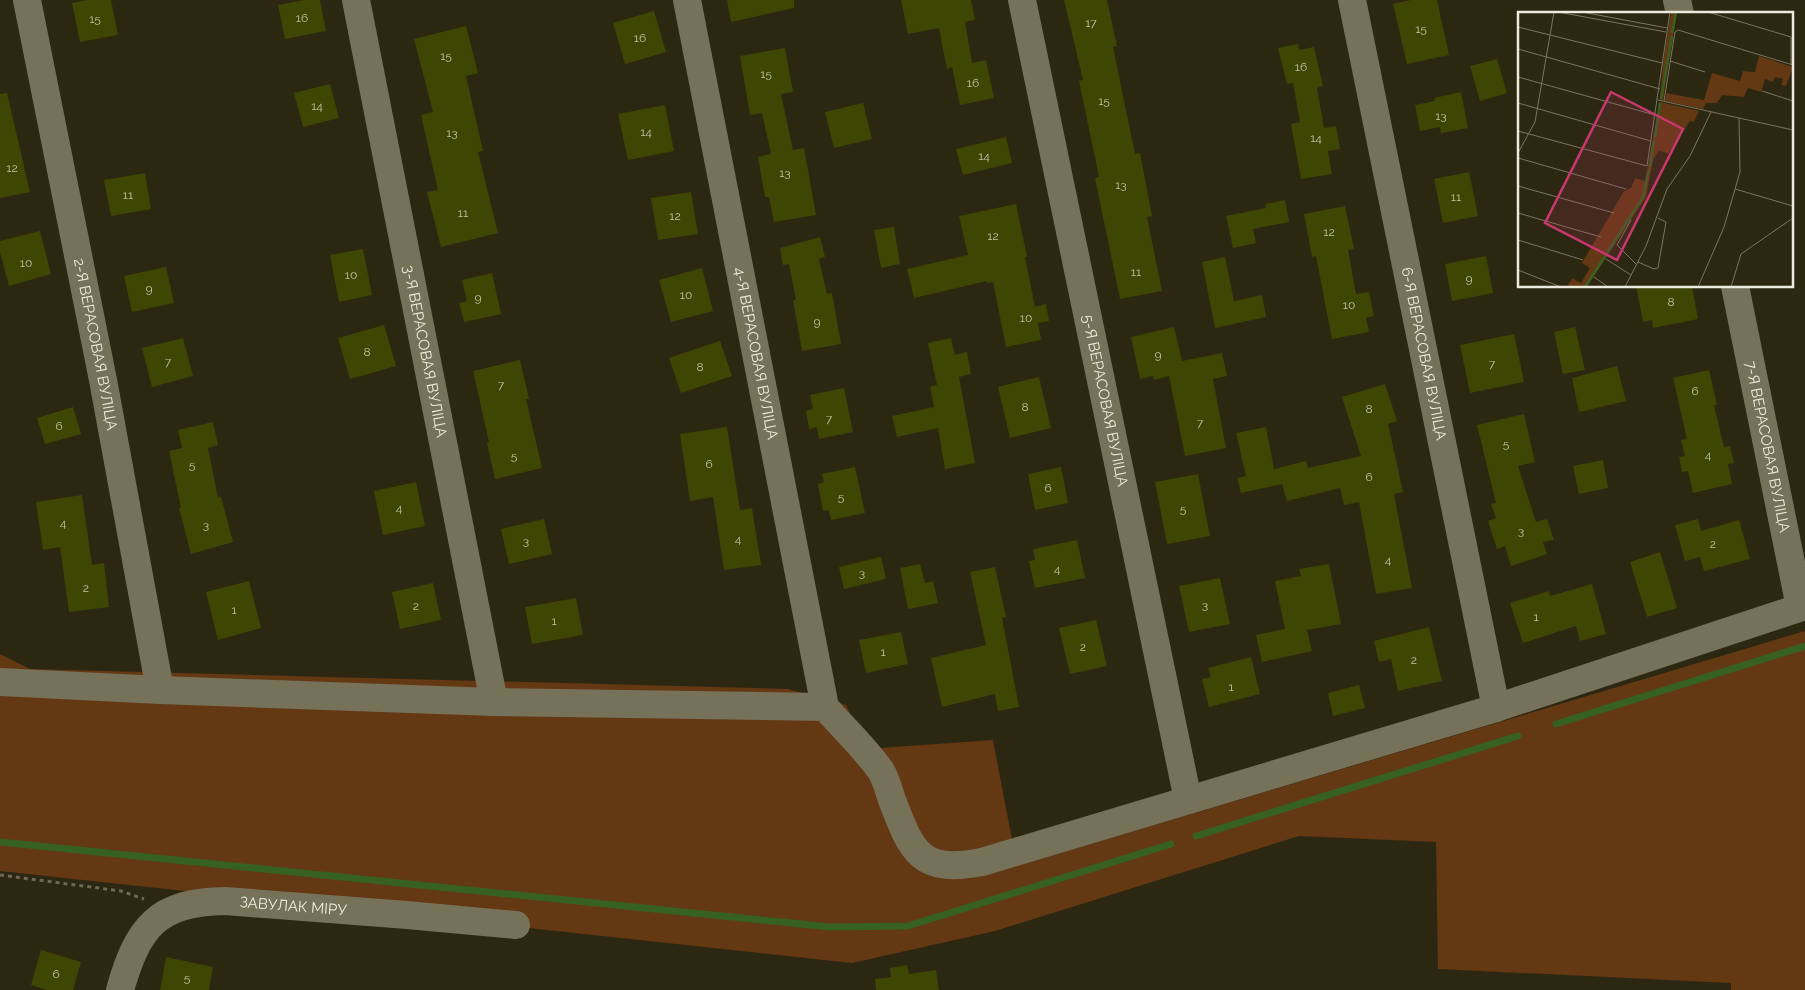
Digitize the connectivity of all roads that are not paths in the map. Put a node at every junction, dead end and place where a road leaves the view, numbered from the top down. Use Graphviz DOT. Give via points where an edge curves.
graph roads {
  1 [pos="27,0"];
  2 [pos="356,0"];
  3 [pos="687,0"];
  4 [pos="1022,0"];
  5 [pos="1352,0"];
  6 [pos="1735,288"];
  7 [pos="1802,607"];
  8 [pos="0,682"];
  9 [pos="160,690"];
  10 [pos="494,702"];
  11 [pos="825,707"];
  12 [pos="1496,708"];
  13 [pos="1188,800"];
  14 [pos="516,926"];
  15 [pos="120,990"];
  1 -- 9 [label="street, 2-Я ВЕРАСОВАЯ ВУЛІЦА" via="103,380"];
  2 -- 10 [label="street, 3-Я ВЕРАСОВАЯ ВУЛІЦА"];
  3 -- 11 [label="street, 4-Я ВЕРАСОВАЯ ВУЛІЦА"];
  4 -- 13 [label="street, 5-Я ВЕРАСОВАЯ ВУЛІЦА"];
  5 -- 12 [label="street, 6-Я ВЕРАСОВАЯ ВУЛІЦА"];
  6 -- 7 [label="street, 7-Я ВЕРАСОВАЯ ВУЛІЦА"];
  7 -- 12 [label="street"];
  8 -- 9 [label="street"];
  9 -- 10 [label="street"];
  10 -- 11 [label="street"];
  11 -- 13 [label="street" via="882,772 909,840 918,854 947,866 982,862"];
  12 -- 13 [label="street"];
  14 -- 15 [label="street, ЗАВУЛАК МІРУ" via="225,901 203,902 165,913 153,922 132,954"];
}
